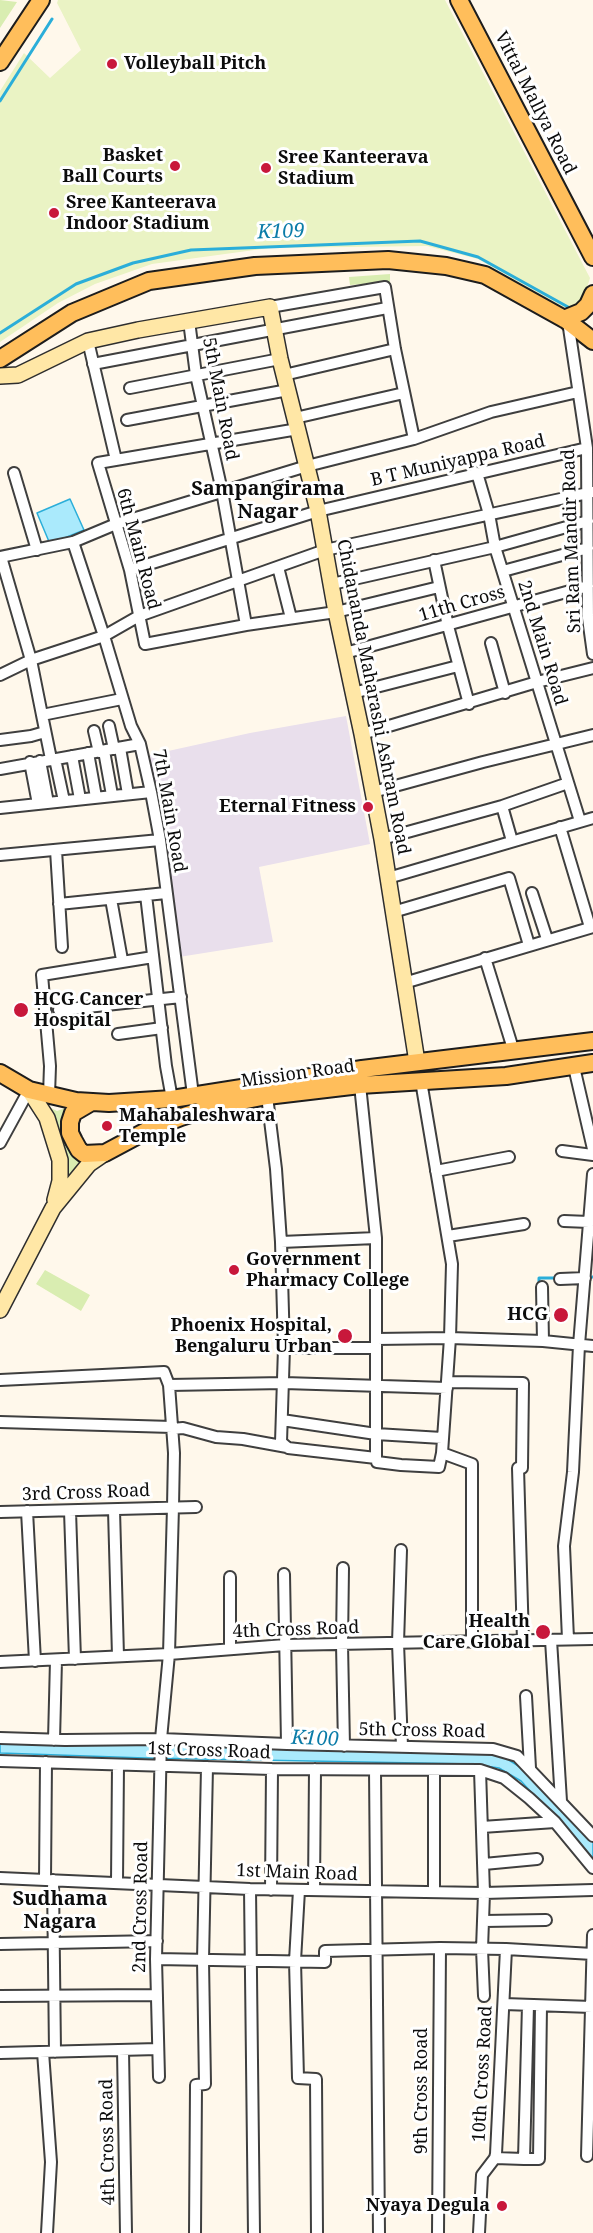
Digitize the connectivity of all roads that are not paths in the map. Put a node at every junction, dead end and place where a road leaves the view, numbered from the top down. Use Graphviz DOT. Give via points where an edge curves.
graph roads {
  1 [pos="41,0"];
  2 [pos="459,0"];
  3 [pos="0,62"];
  4 [pos="593,257"];
  5 [pos="593,294"];
  6 [pos="593,305"];
  7 [pos="270,307"];
  8 [pos="387,308"];
  9 [pos="189,321"];
  10 [pos="568,322"];
  11 [pos="274,330"];
  12 [pos="88,341"];
  13 [pos="593,341"];
  14 [pos="192,344"];
  15 [pos="395,349"];
  16 [pos="0,359"];
  17 [pos="280,359"];
  18 [pos="93,364"];
  19 [pos="196,375"];
  20 [pos="284,375"];
  21 [pos="0,376"];
  22 [pos="130,388"];
  23 [pos="288,390"];
  24 [pos="578,392"];
  25 [pos="404,393"];
  26 [pos="202,405"];
  27 [pos="127,420"];
  28 [pos="296,423"];
  29 [pos="414,439"];
  30 [pos="211,443"];
  31 [pos="587,448"];
  32 [pos="116,460"];
  33 [pos="307,466"];
  34 [pos="14,473"];
  35 [pos="477,473"];
  36 [pos="222,492"];
  37 [pos="590,493"];
  38 [pos="318,511"];
  39 [pos="489,514"];
  40 [pos="588,521"];
  41 [pos="116,524"];
  42 [pos="230,539"];
  43 [pos="73,542"];
  44 [pos="495,547"];
  45 [pos="588,548"];
  46 [pos="37,550"];
  47 [pos="325,550"];
  48 [pos="0,557"];
  49 [pos="434,560"];
  50 [pos="278,567"];
  51 [pos="130,570"];
  52 [pos="503,571"];
  53 [pos="238,579"];
  54 [pos="332,584"];
  55 [pos="588,586"];
  56 [pos="439,587"];
  57 [pos="514,607"];
  58 [pos="336,612"];
  59 [pos="139,615"];
  60 [pos="291,618"];
  61 [pos="246,625"];
  62 [pos="448,626"];
  63 [pos="104,636"];
  64 [pos="491,643"];
  65 [pos="345,653"];
  66 [pos="593,654"];
  67 [pos="31,660"];
  68 [pos="458,666"];
  69 [pos="593,668"];
  70 [pos="0,675"];
  71 [pos="537,682"];
  72 [pos="353,693"];
  73 [pos="505,693"];
  74 [pos="122,699"];
  75 [pos="469,704"];
  76 [pos="42,715"];
  77 [pos="109,726"];
  78 [pos="94,731"];
  79 [pos="45,732"];
  80 [pos="362,734"];
  81 [pos="593,735"];
  82 [pos="0,740"];
  83 [pos="140,744"];
  84 [pos="556,744"];
  85 [pos="105,751"];
  86 [pos="72,756"];
  87 [pos="44,760"];
  88 [pos="0,769"];
  89 [pos="568,783"];
  90 [pos="151,792"];
  91 [pos="373,792"];
  92 [pos="128,794"];
  93 [pos="112,795"];
  94 [pos="96,797"];
  95 [pos="80,799"];
  96 [pos="64,801"];
  97 [pos="43,804"];
  98 [pos="502,806"];
  99 [pos="0,808"];
  100 [pos="593,818"];
  101 [pos="580,821"];
  102 [pos="560,827"];
  103 [pos="382,839"];
  104 [pos="160,840"];
  105 [pos="512,841"];
  106 [pos="56,850"];
  107 [pos="0,855"];
  108 [pos="388,878"];
  109 [pos="166,893"];
  110 [pos="532,894"];
  111 [pos="146,895"];
  112 [pos="111,899"];
  113 [pos="59,904"];
  114 [pos="393,912"];
  115 [pos="591,927"];
  116 [pos="547,939"];
  117 [pos="529,945"];
  118 [pos="62,947"];
  119 [pos="153,957"];
  120 [pos="485,958"];
  121 [pos="122,960"];
  122 [pos="404,983"];
  123 [pos="181,997"];
  124 [pos="159,999"];
  125 [pos="59,1010"];
  126 [pos="162,1028"];
  127 [pos="118,1034"];
  128 [pos="593,1041"];
  129 [pos="514,1052"];
  130 [pos="593,1053"];
  131 [pos="593,1063"];
  132 [pos="574,1067"];
  133 [pos="420,1071"];
  134 [pos="0,1073"];
  135 [pos="360,1084"];
  136 [pos="30,1090"];
  137 [pos="49,1095"];
  138 [pos="193,1095"];
  139 [pos="267,1096"];
  140 [pos="172,1099"];
  141 [pos="90,1102"];
  142 [pos="0,1143"];
  143 [pos="593,1149"];
  144 [pos="562,1151"];
  145 [pos="105,1153"];
  146 [pos="593,1155"];
  147 [pos="509,1156"];
  148 [pos="436,1171"];
  149 [pos="593,1174"];
  150 [pos="53,1208"];
  151 [pos="564,1221"];
  152 [pos="589,1222"];
  153 [pos="524,1224"];
  154 [pos="448,1236"];
  155 [pos="376,1238"];
  156 [pos="281,1242"];
  157 [pos="585,1278"];
  158 [pos="560,1279"];
  159 [pos="542,1287"];
  160 [pos="0,1310"];
  161 [pos="450,1338"];
  162 [pos="543,1341"];
  163 [pos="376,1344"];
  164 [pos="579,1345"];
  165 [pos="593,1346"];
  166 [pos="284,1348"];
  167 [pos="0,1380"];
  168 [pos="284,1383"];
  169 [pos="169,1385"];
  170 [pos="377,1385"];
  171 [pos="447,1385"];
  172 [pos="282,1420"];
  173 [pos="0,1422"];
  174 [pos="172,1428"];
  175 [pos="376,1434"];
  176 [pos="442,1438"];
  177 [pos="288,1448"];
  178 [pos="442,1453"];
  179 [pos="376,1458"];
  180 [pos="173,1507"];
  181 [pos="196,1507"];
  182 [pos="70,1510"];
  183 [pos="114,1510"];
  184 [pos="27,1511"];
  185 [pos="0,1512"];
  186 [pos="401,1550"];
  187 [pos="343,1568"];
  188 [pos="284,1574"];
  189 [pos="230,1577"];
  190 [pos="568,1639"];
  191 [pos="593,1639"];
  192 [pos="551,1640"];
  193 [pos="523,1641"];
  194 [pos="472,1642"];
  195 [pos="398,1643"];
  196 [pos="342,1644"];
  197 [pos="285,1645"];
  198 [pos="230,1649"];
  199 [pos="169,1654"];
  200 [pos="118,1656"];
  201 [pos="75,1659"];
  202 [pos="56,1660"];
  203 [pos="35,1661"];
  204 [pos="0,1662"];
  205 [pos="526,1696"];
  206 [pos="0,1738"];
  207 [pos="54,1740"];
  208 [pos="161,1740"];
  209 [pos="287,1744"];
  210 [pos="344,1746"];
  211 [pos="402,1746"];
  212 [pos="0,1761"];
  213 [pos="46,1762"];
  214 [pos="160,1763"];
  215 [pos="118,1765"];
  216 [pos="207,1767"];
  217 [pos="530,1768"];
  218 [pos="272,1770"];
  219 [pos="315,1770"];
  220 [pos="375,1770"];
  221 [pos="434,1770"];
  222 [pos="480,1770"];
  223 [pos="561,1801"];
  224 [pos="571,1814"];
  225 [pos="482,1827"];
  226 [pos="561,1827"];
  227 [pos="593,1836"];
  228 [pos="537,1859"];
  229 [pos="484,1864"];
  230 [pos="593,1868"];
  231 [pos="0,1878"];
  232 [pos="49,1880"];
  233 [pos="117,1882"];
  234 [pos="158,1884"];
  235 [pos="206,1886"];
  236 [pos="250,1889"];
  237 [pos="271,1890"];
  238 [pos="299,1890"];
  239 [pos="314,1890"];
  240 [pos="593,1890"];
  241 [pos="376,1891"];
  242 [pos="434,1892"];
  243 [pos="484,1893"];
  244 [pos="546,1920"];
  245 [pos="484,1922"];
  246 [pos="593,1935"];
  247 [pos="157,1941"];
  248 [pos="52,1943"];
  249 [pos="0,1944"];
  250 [pos="440,1948"];
  251 [pos="378,1949"];
  252 [pos="482,1949"];
  253 [pos="506,1949"];
  254 [pos="592,1954"];
  255 [pos="156,1959"];
  256 [pos="203,1960"];
  257 [pos="251,1961"];
  258 [pos="295,1961"];
  259 [pos="54,1995"];
  260 [pos="157,1995"];
  261 [pos="0,1996"];
  262 [pos="484,1996"];
  263 [pos="504,2004"];
  264 [pos="528,2005"];
  265 [pos="541,2006"];
  266 [pos="592,2007"];
  267 [pos="158,2049"];
  268 [pos="123,2050"];
  269 [pos="43,2052"];
  270 [pos="56,2052"];
  271 [pos="0,2053"];
  272 [pos="159,2077"];
  273 [pos="587,2156"];
  274 [pos="495,2158"];
  275 [pos="524,2159"];
  276 [pos="47,2233"];
  277 [pos="126,2233"];
  278 [pos="195,2233"];
  279 [pos="254,2233"];
  280 [pos="317,2233"];
  281 [pos="379,2233"];
  282 [pos="438,2233"];
  283 [pos="479,2233"];
  1 -- 3 [label="main road"];
  2 -- 4 [label="main road, Vittal Mallya Road"];
  5 -- 10 [label="main road" via="588,305"];
  6 -- 10 [label="main road" via="584,316"];
  7 -- 8 [label="street" via="385,287"];
  7 -- 9 [label="street"];
  7 -- 11 [label="street, Chidananda Maharashi Ashram Road"];
  8 -- 11 [label="street"];
  8 -- 15 [label="street"];
  9 -- 12 [label="street"];
  9 -- 14 [label="street, 5th Main Road"];
  10 -- 13 [label="main road"];
  10 -- 16 [label="main road" via="495,280 446,266 388,260 255,266 144,283 72,313"];
  10 -- 24 [label="street, Sri Ram Mandir Road"];
  11 -- 14 [label="street"];
  11 -- 17 [label="street, Chidananda Maharashi Ashram Road"];
  12 -- 18 [label="street"];
  12 -- 21 [label="street" via="18,375"];
  14 -- 18 [label="street"];
  14 -- 19 [label="street, 5th Main Road"];
  15 -- 20 [label="street"];
  15 -- 25 [label="street"];
  17 -- 19 [label="street"];
  17 -- 20 [label="street, Chidananda Maharashi Ashram Road"];
  18 -- 32 [label="street"];
  19 -- 22 [label="street"];
  19 -- 26 [label="street, 5th Main Road"];
  20 -- 23 [label="street, Chidananda Maharashi Ashram Road"];
  23 -- 26 [label="street"];
  23 -- 28 [label="street, Chidananda Maharashi Ashram Road"];
  24 -- 29 [label="street" via="491,412"];
  24 -- 31 [label="street, Sri Ram Mandir Road"];
  25 -- 28 [label="street"];
  25 -- 29 [label="street"];
  26 -- 27 [label="street"];
  26 -- 30 [label="street, 5th Main Road"];
  28 -- 30 [label="street"];
  28 -- 33 [label="street, Chidananda Maharashi Ashram Road"];
  29 -- 33 [label="street"];
  30 -- 32 [label="street"];
  30 -- 36 [label="street, 5th Main Road"];
  31 -- 35 [label="street, B T Muniyappa Road"];
  31 -- 37 [label="street, Sri Ram Mandir Road"];
  32 -- 41 [label="street, 6th Main Road" via="98,463"];
  33 -- 36 [label="street"];
  33 -- 38 [label="street, Chidananda Maharashi Ashram Road"];
  34 -- 46 [label="street"];
  35 -- 38 [label="street, B T Muniyappa Road"];
  35 -- 39 [label="street, 2nd Main Road"];
  36 -- 41 [label="street"];
  36 -- 42 [label="street, 5th Main Road"];
  37 -- 39 [label="street"];
  37 -- 40 [label="street, Sri Ram Mandir Road"];
  38 -- 42 [label="street, B T Muniyappa Road"];
  38 -- 47 [label="street, Chidananda Maharashi Ashram Road"];
  39 -- 44 [label="street, 2nd Main Road"];
  39 -- 47 [label="street"];
  40 -- 44 [label="street"];
  40 -- 45 [label="street, Sri Ram Mandir Road"];
  41 -- 43 [label="street"];
  41 -- 51 [label="street, 6th Main Road"];
  42 -- 51 [label="street, B T Muniyappa Road"];
  42 -- 53 [label="street, 5th Main Road"];
  43 -- 46 [label="street"];
  43 -- 63 [label="street, 7th Main Road"];
  44 -- 49 [label="street"];
  44 -- 52 [label="street, 2nd Main Road"];
  45 -- 52 [label="street"];
  45 -- 55 [label="street, Sri Ram Mandir Road"];
  46 -- 48 [label="street"];
  47 -- 50 [label="street"];
  47 -- 54 [label="street, Chidananda Maharashi Ashram Road"];
  48 -- 67 [label="street"];
  49 -- 54 [label="street"];
  49 -- 56 [label="street"];
  50 -- 53 [label="street"];
  50 -- 60 [label="street"];
  51 -- 59 [label="street, 6th Main Road"];
  52 -- 57 [label="street, 2nd Main Road"];
  53 -- 59 [label="street"];
  53 -- 61 [label="street, 5th Main Road"];
  54 -- 58 [label="street, Chidananda Maharashi Ashram Road"];
  55 -- 57 [label="street, 11th Cross"];
  55 -- 66 [label="street, Sri Ram Mandir Road"];
  56 -- 58 [label="street"];
  56 -- 62 [label="street"];
  57 -- 62 [label="street, 11th Cross"];
  57 -- 71 [label="street, 2nd Main Road"];
  58 -- 60 [label="street"];
  58 -- 65 [label="street, Chidananda Maharashi Ashram Road"];
  59 -- 61 [label="street, 6th Main Road" via="145,644"];
  59 -- 63 [label="street"];
  60 -- 61 [label="street"];
  62 -- 65 [label="street, 11th Cross"];
  62 -- 68 [label="street"];
  63 -- 67 [label="street"];
  63 -- 74 [label="street, 7th Main Road"];
  64 -- 73 [label="street"];
  65 -- 72 [label="street, Chidananda Maharashi Ashram Road"];
  67 -- 70 [label="street"];
  67 -- 76 [label="street"];
  68 -- 72 [label="street"];
  68 -- 75 [label="street"];
  69 -- 71 [label="street"];
  71 -- 73 [label="street"];
  71 -- 84 [label="street, 2nd Main Road"];
  72 -- 80 [label="street, Chidananda Maharashi Ashram Road"];
  73 -- 75 [label="street"];
  74 -- 76 [label="street"];
  74 -- 83 [label="street, 7th Main Road"];
  75 -- 80 [label="street"];
  76 -- 79 [label="street"];
  77 -- 85 [label="street"];
  78 -- 85 [label="street"];
  79 -- 82 [label="street"];
  79 -- 87 [label="street"];
  80 -- 91 [label="street, Chidananda Maharashi Ashram Road"];
  81 -- 84 [label="street"];
  83 -- 85 [label="street"];
  83 -- 90 [label="street, 7th Main Road"];
  84 -- 89 [label="street, 2nd Main Road"];
  84 -- 91 [label="street"];
  85 -- 86 [label="street"];
  85 -- 92 [label="street"];
  85 -- 93 [label="street"];
  85 -- 94 [label="street"];
  86 -- 87 [label="street"];
  86 -- 95 [label="street"];
  87 -- 88 [label="street"];
  87 -- 96 [label="street"];
  87 -- 97 [label="street"];
  89 -- 98 [label="street"];
  89 -- 101 [label="street, 2nd Main Road"];
  90 -- 92 [label="street"];
  90 -- 104 [label="street, 7th Main Road"];
  91 -- 103 [label="street, Chidananda Maharashi Ashram Road"];
  92 -- 93 [label="street"];
  93 -- 94 [label="street"];
  94 -- 95 [label="street"];
  95 -- 96 [label="street"];
  96 -- 97 [label="street"];
  97 -- 99 [label="street"];
  98 -- 103 [label="street"];
  98 -- 105 [label="street"];
  100 -- 101 [label="street"];
  101 -- 102 [label="street"];
  102 -- 105 [label="street"];
  102 -- 115 [label="street"];
  103 -- 108 [label="street, Chidananda Maharashi Ashram Road"];
  104 -- 106 [label="street"];
  104 -- 109 [label="street, 7th Main Road"];
  105 -- 108 [label="street"];
  106 -- 107 [label="street"];
  106 -- 113 [label="street"];
  108 -- 114 [label="street, Chidananda Maharashi Ashram Road"];
  109 -- 111 [label="street"];
  109 -- 123 [label="street, 7th Main Road"];
  110 -- 116 [label="street"];
  111 -- 112 [label="street"];
  111 -- 119 [label="street"];
  112 -- 113 [label="street"];
  112 -- 121 [label="street"];
  113 -- 118 [label="street"];
  114 -- 117 [label="street" via="508,878"];
  114 -- 122 [label="street, Chidananda Maharashi Ashram Road"];
  115 -- 116 [label="street"];
  116 -- 117 [label="street"];
  117 -- 120 [label="street"];
  119 -- 121 [label="street"];
  119 -- 124 [label="street"];
  120 -- 122 [label="street"];
  120 -- 129 [label="street"];
  121 -- 137 [label="street" via="42,975"];
  122 -- 133 [label="street, Chidananda Maharashi Ashram Road"];
  123 -- 124 [label="street"];
  123 -- 138 [label="street, 7th Main Road"];
  124 -- 125 [label="street"];
  124 -- 126 [label="street"];
  126 -- 127 [label="street"];
  126 -- 140 [label="street"];
  128 -- 129 [label="main road, Mission Road"];
  129 -- 133 [label="main road, Mission Road"];
  130 -- 133 [label="main road"];
  131 -- 132 [label="main road, Mission Road"];
  132 -- 133 [label="main road, Mission Road" via="506,1076"];
  132 -- 143 [label="street"];
  133 -- 135 [label="main road, Mission Road"];
  133 -- 138 [label="main road, Mission Road" via="399,1064"];
  133 -- 148 [label="street"];
  134 -- 136 [label="main road, Mission Road"];
  135 -- 139 [label="main road, Mission Road"];
  135 -- 155 [label="street"];
  136 -- 137 [label="main road, Mission Road"];
  136 -- 142 [label="street"];
  136 -- 150 [label="street" via="47,1118 60,1160 60,1181"];
  137 -- 141 [label="main road, Mission Road"];
  138 -- 140 [label="main road, Mission Road"];
  139 -- 145 [label="main road, Mission Road" via="181,1117"];
  139 -- 156 [label="street"];
  140 -- 141 [label="main road, Mission Road"];
  141 -- 145 [label="main road" via="73,1113 70,1133 84,1154"];
  144 -- 146 [label="street"];
  145 -- 150 [label="street" via="89,1164"];
  147 -- 148 [label="street"];
  148 -- 154 [label="street"];
  149 -- 152 [label="street"];
  150 -- 160 [label="street"];
  151 -- 152 [label="street"];
  152 -- 157 [label="street"];
  153 -- 154 [label="street"];
  154 -- 161 [label="street" via="452,1264"];
  155 -- 156 [label="street"];
  155 -- 163 [label="street"];
  156 -- 166 [label="street"];
  157 -- 158 [label="street"];
  157 -- 164 [label="street"];
  159 -- 162 [label="street"];
  161 -- 162 [label="street"];
  161 -- 163 [label="street"];
  161 -- 171 [label="street"];
  162 -- 164 [label="street"];
  163 -- 166 [label="street"];
  163 -- 170 [label="street"];
  164 -- 165 [label="street"];
  164 -- 190 [label="street" via="573,1472 564,1546"];
  166 -- 168 [label="street"];
  167 -- 169 [label="street" via="164,1372"];
  168 -- 169 [label="street"];
  168 -- 170 [label="street"];
  168 -- 172 [label="street"];
  169 -- 174 [label="street, 2nd Cross Road"];
  170 -- 171 [label="street"];
  170 -- 175 [label="street"];
  171 -- 176 [label="street"];
  171 -- 193 [label="street" via="523,1383 522,1468 518,1468"];
  172 -- 175 [label="street"];
  172 -- 177 [label="street" via="281,1442"];
  173 -- 174 [label="street"];
  174 -- 177 [label="street"];
  174 -- 180 [label="street, 2nd Cross Road"];
  175 -- 176 [label="street"];
  175 -- 179 [label="street"];
  176 -- 178 [label="street"];
  177 -- 179 [label="street"];
  178 -- 179 [label="street" via="439,1467 389,1463"];
  178 -- 194 [label="street" via="472,1464"];
  180 -- 181 [label="street, 3rd Cross Road"];
  180 -- 183 [label="street, 3rd Cross Road"];
  180 -- 199 [label="street, 2nd Cross Road"];
  182 -- 183 [label="street, 3rd Cross Road"];
  182 -- 184 [label="street, 3rd Cross Road"];
  182 -- 201 [label="street"];
  183 -- 200 [label="street"];
  184 -- 185 [label="street, 3rd Cross Road"];
  184 -- 203 [label="street"];
  186 -- 195 [label="street"];
  187 -- 196 [label="street"];
  188 -- 197 [label="street"];
  189 -- 198 [label="street"];
  190 -- 191 [label="street, 4th Cross Road"];
  190 -- 192 [label="street, 4th Cross Road"];
  192 -- 193 [label="street, 4th Cross Road"];
  192 -- 223 [label="street"];
  193 -- 194 [label="street, 4th Cross Road"];
  194 -- 195 [label="street, 4th Cross Road"];
  195 -- 196 [label="street, 4th Cross Road"];
  195 -- 211 [label="street"];
  196 -- 197 [label="street, 4th Cross Road"];
  196 -- 210 [label="street"];
  197 -- 198 [label="street, 4th Cross Road"];
  197 -- 209 [label="street"];
  198 -- 199 [label="street, 4th Cross Road"];
  199 -- 200 [label="street, 4th Cross Road"];
  199 -- 208 [label="street, 2nd Cross Road"];
  200 -- 201 [label="street, 4th Cross Road"];
  201 -- 202 [label="street, 4th Cross Road"];
  202 -- 203 [label="street, 4th Cross Road"];
  202 -- 207 [label="street"];
  203 -- 204 [label="street, 4th Cross Road"];
  205 -- 217 [label="street"];
  206 -- 207 [label="street, 5th Cross Road"];
  207 -- 208 [label="street, 5th Cross Road"];
  208 -- 209 [label="street, 5th Cross Road"];
  208 -- 214 [label="street, 2nd Cross Road"];
  209 -- 210 [label="street, 5th Cross Road"];
  210 -- 211 [label="street, 5th Cross Road"];
  211 -- 217 [label="street, 5th Cross Road" via="493,1749 517,1756"];
  212 -- 213 [label="street, 1st Cross Road"];
  213 -- 215 [label="street, 1st Cross Road"];
  213 -- 232 [label="street"];
  214 -- 215 [label="street, 1st Cross Road"];
  214 -- 216 [label="street, 1st Cross Road"];
  214 -- 234 [label="street, 2nd Cross Road"];
  215 -- 233 [label="street"];
  216 -- 218 [label="street, 1st Cross Road"];
  216 -- 235 [label="street"];
  217 -- 223 [label="street, 5th Cross Road"];
  218 -- 219 [label="street, 1st Cross Road"];
  218 -- 237 [label="street"];
  219 -- 220 [label="street, 1st Cross Road"];
  219 -- 239 [label="street"];
  220 -- 221 [label="street, 1st Cross Road"];
  220 -- 241 [label="street"];
  221 -- 222 [label="street, 1st Cross Road"];
  221 -- 242 [label="street"];
  222 -- 225 [label="street"];
  222 -- 226 [label="street, 1st Cross Road" via="504,1778"];
  223 -- 224 [label="street, 5th Cross Road"];
  224 -- 226 [label="street"];
  224 -- 227 [label="street, 5th Cross Road"];
  225 -- 226 [label="street"];
  225 -- 229 [label="street"];
  226 -- 230 [label="street, 1st Cross Road"];
  228 -- 229 [label="street"];
  229 -- 243 [label="street"];
  231 -- 232 [label="street, 1st Main Road"];
  232 -- 233 [label="street, 1st Main Road"];
  232 -- 248 [label="street"];
  233 -- 234 [label="street, 1st Main Road"];
  234 -- 235 [label="street, 1st Main Road"];
  234 -- 247 [label="street, 2nd Cross Road"];
  235 -- 236 [label="street, 1st Main Road"];
  235 -- 256 [label="street"];
  236 -- 237 [label="street, 1st Main Road"];
  236 -- 257 [label="street"];
  237 -- 238 [label="street, 1st Main Road"];
  238 -- 239 [label="street, 1st Main Road"];
  238 -- 258 [label="street"];
  239 -- 241 [label="street, 1st Main Road"];
  240 -- 243 [label="street, 1st Main Road"];
  241 -- 242 [label="street, 1st Main Road"];
  241 -- 251 [label="street"];
  242 -- 243 [label="street, 1st Main Road"];
  243 -- 245 [label="street"];
  244 -- 245 [label="street"];
  245 -- 252 [label="street"];
  246 -- 254 [label="street"];
  247 -- 248 [label="street"];
  247 -- 255 [label="street, 2nd Cross Road"];
  248 -- 249 [label="street"];
  248 -- 259 [label="street"];
  250 -- 251 [label="street"];
  250 -- 252 [label="street"];
  250 -- 282 [label="street, 9th Cross Road"];
  251 -- 258 [label="street" via="325,1950 325,1962"];
  251 -- 281 [label="street"];
  252 -- 253 [label="street"];
  252 -- 262 [label="street"];
  253 -- 254 [label="street"];
  253 -- 263 [label="street, 10th Cross Road"];
  254 -- 266 [label="street"];
  255 -- 256 [label="street"];
  255 -- 260 [label="street, 2nd Cross Road"];
  256 -- 257 [label="street"];
  256 -- 278 [label="street" via="205,2084 196,2085"];
  257 -- 258 [label="street"];
  257 -- 279 [label="street"];
  258 -- 280 [label="street" via="298,2078 316,2079"];
  259 -- 260 [label="street"];
  259 -- 261 [label="street"];
  259 -- 270 [label="street"];
  260 -- 267 [label="street, 2nd Cross Road"];
  263 -- 264 [label="street"];
  263 -- 274 [label="street, 10th Cross Road"];
  264 -- 265 [label="street"];
  264 -- 275 [label="street"];
  265 -- 266 [label="street"];
  265 -- 275 [label="street" via="538,2159"];
  266 -- 273 [label="street"];
  267 -- 268 [label="street"];
  267 -- 272 [label="street, 2nd Cross Road"];
  268 -- 270 [label="street"];
  268 -- 277 [label="street, 4th Cross Road"];
  269 -- 270 [label="street"];
  269 -- 271 [label="street"];
  269 -- 276 [label="street" via="51,2162"];
  274 -- 275 [label="street"];
  274 -- 283 [label="street, 10th Cross Road" via="482,2175"];
}
